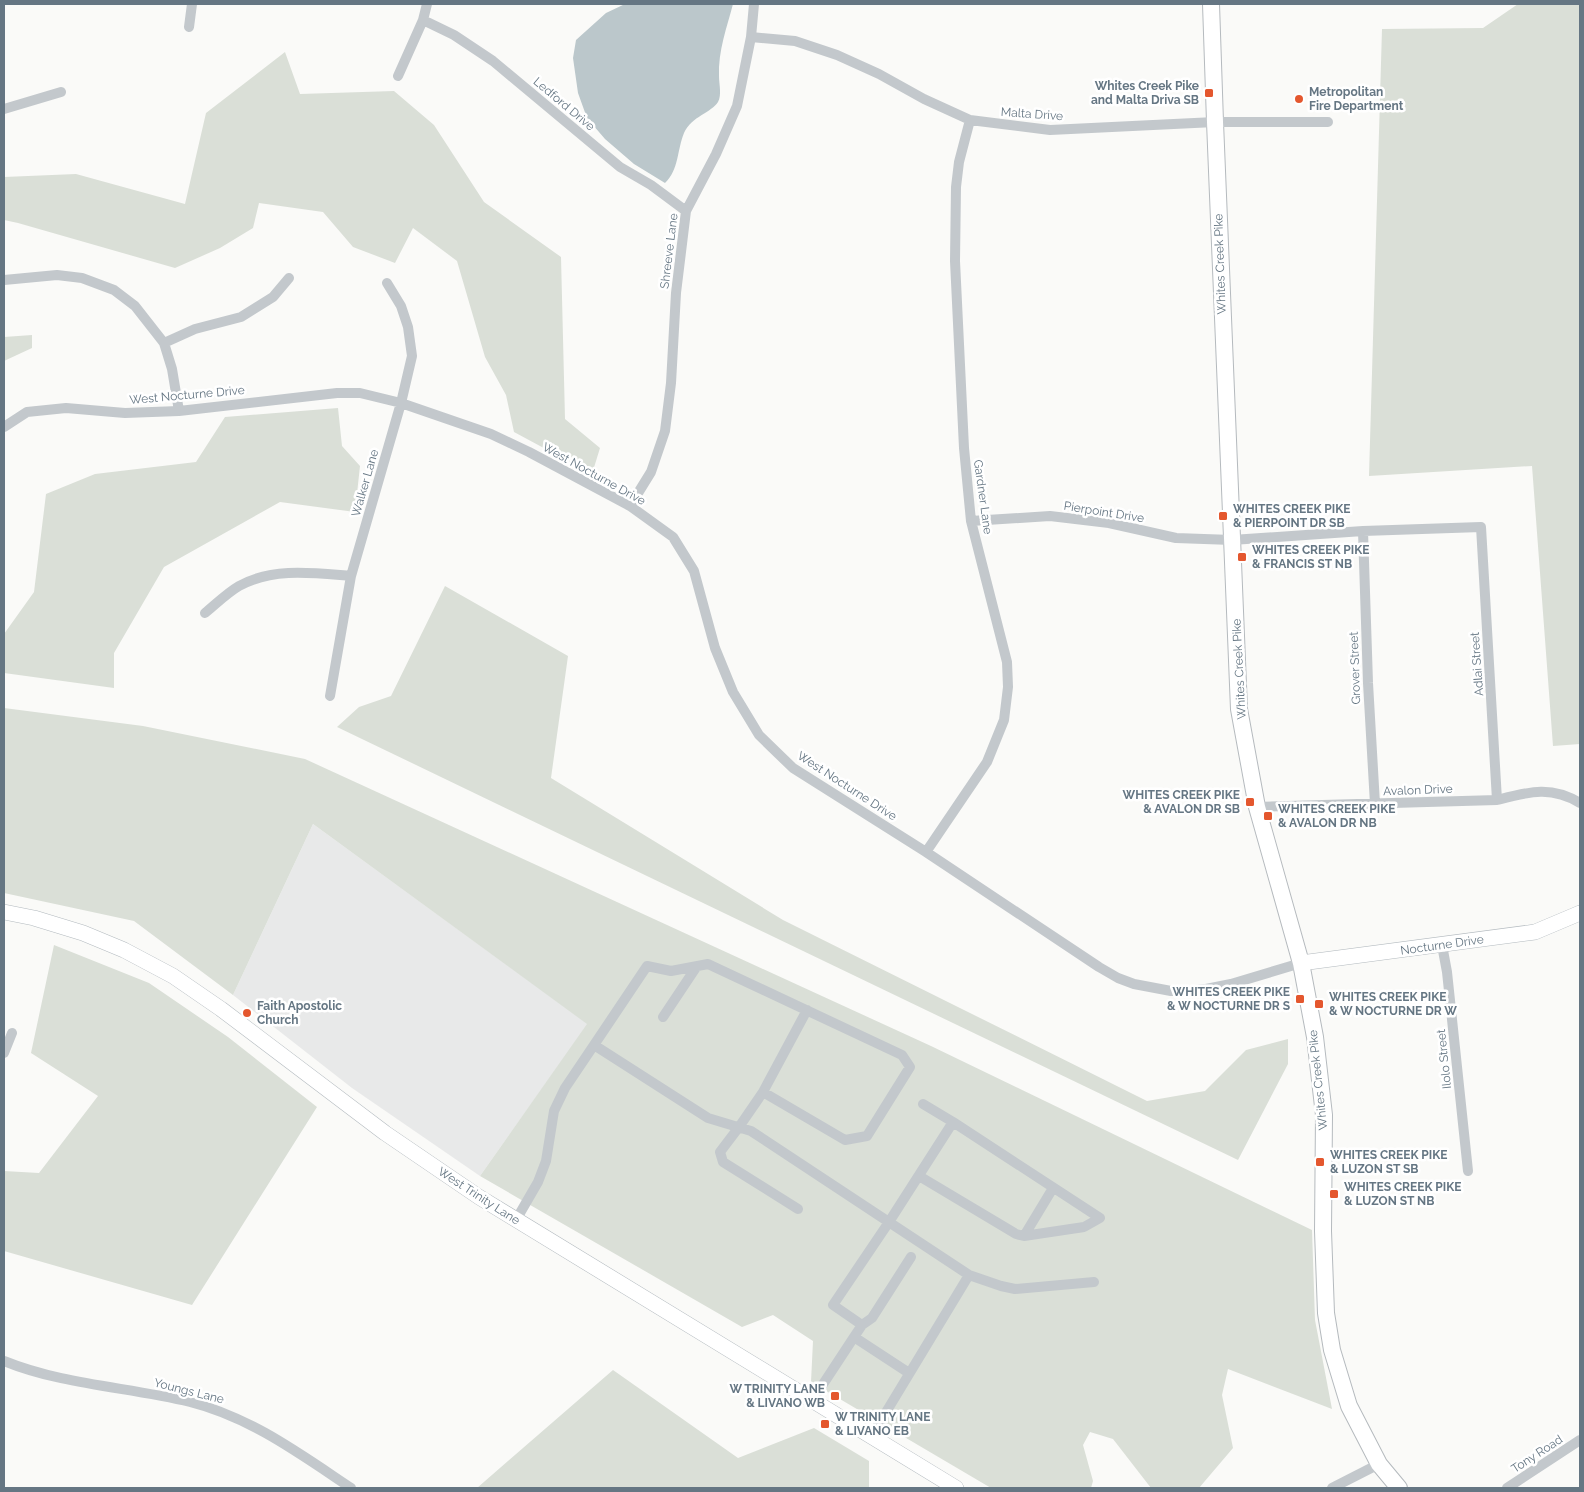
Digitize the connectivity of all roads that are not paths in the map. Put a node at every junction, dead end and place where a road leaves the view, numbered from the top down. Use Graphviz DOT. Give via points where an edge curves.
graph roads {
  1 [pos="192,4"];
  2 [pos="427,4"];
  3 [pos="754,4"];
  4 [pos="1211,4"];
  5 [pos="423,20"];
  6 [pos="189,27"];
  7 [pos="751,37"];
  8 [pos="398,76"];
  9 [pos="61,92"];
  10 [pos="4,109"];
  11 [pos="970,120"];
  12 [pos="1214,122"];
  13 [pos="1328,122"];
  14 [pos="686,211"];
  15 [pos="289,278"];
  16 [pos="4,280"];
  17 [pos="387,283"];
  18 [pos="164,343"];
  19 [pos="402,403"];
  20 [pos="179,411"];
  21 [pos="4,427"];
  22 [pos="630,506"];
  23 [pos="971,521"];
  24 [pos="1481,527"];
  25 [pos="1362,531"];
  26 [pos="1232,540"];
  27 [pos="351,576"];
  28 [pos="205,613"];
  29 [pos="330,696"];
  30 [pos="1498,800"];
  31 [pos="1579,802"];
  32 [pos="1376,804"];
  33 [pos="1258,807"];
  34 [pos="926,852"];
  35 [pos="4,912"];
  36 [pos="1580,913"];
  37 [pos="1442,945"];
  38 [pos="1301,963"];
  39 [pos="697,966"];
  40 [pos="807,1010"];
  41 [pos="663,1017"];
  42 [pos="12,1033"];
  43 [pos="594,1045"];
  44 [pos="4,1054"];
  45 [pos="763,1092"];
  46 [pos="923,1104"];
  47 [pos="953,1122"];
  48 [pos="739,1127"];
  49 [pos="1468,1171"];
  50 [pos="919,1176"];
  51 [pos="1054,1188"];
  52 [pos="798,1209"];
  53 [pos="516,1220"];
  54 [pos="889,1222"];
  55 [pos="1024,1236"];
  56 [pos="911,1258"];
  57 [pos="969,1275"];
  58 [pos="1094,1282"];
  59 [pos="862,1325"];
  60 [pos="854,1337"];
  61 [pos="4,1361"];
  62 [pos="910,1373"];
  63 [pos="812,1401"];
  64 [pos="870,1437"];
  65 [pos="1580,1440"];
  66 [pos="1379,1464"];
  67 [pos="351,1488"];
  68 [pos="956,1488"];
  69 [pos="1332,1488"];
  70 [pos="1399,1488"];
  71 [pos="1507,1488"];
  1 -- 6 [label="street"];
  2 -- 5 [label="street"];
  3 -- 7 [label="street, Shreeve Lane"];
  4 -- 12 [label="main road, Whites Creek Pike"];
  5 -- 8 [label="street"];
  5 -- 14 [label="street, Ledford Drive" via="454,34 494,61 620,167"];
  7 -- 11 [label="street, Malta Drive" via="795,41 837,55"];
  7 -- 14 [label="street, Shreeve Lane" via="734,113"];
  9 -- 10 [label="street"];
  11 -- 12 [label="street, Malta Drive" via="1050,130"];
  11 -- 23 [label="street, Gardner Lane" via="956,187 955,251 964,448"];
  12 -- 13 [label="street, Malta Drive"];
  12 -- 26 [label="main road, Whites Creek Pike"];
  14 -- 22 [label="street, Shreeve Lane" via="665,430 651,472"];
  15 -- 18 [label="street" via="273,296 241,317 195,329"];
  16 -- 18 [label="street" via="57,275 82,278 114,290 135,306"];
  17 -- 19 [label="street, Walker Lane" via="401,306 412,356"];
  18 -- 20 [label="street"];
  19 -- 20 [label="street, West Nocturne Drive" via="360,393 337,393"];
  19 -- 22 [label="street, West Nocturne Drive" via="491,434"];
  19 -- 27 [label="street, Walker Lane"];
  20 -- 21 [label="street, West Nocturne Drive" via="125,413 66,408 27,412"];
  22 -- 34 [label="street, West Nocturne Drive" via="673,537 694,571 715,648 733,692 759,735 793,768"];
  23 -- 26 [label="street, Pierpoint Drive" via="1050,516 1109,523 1176,538"];
  23 -- 34 [label="street, Gardner Lane" via="1007,662 1004,720 987,762"];
  24 -- 25 [label="street, Pierpoint Drive"];
  24 -- 30 [label="street, Adlai Street"];
  25 -- 26 [label="street, Pierpoint Drive"];
  25 -- 32 [label="street, Grover Street"];
  26 -- 33 [label="main road, Whites Creek Pike" via="1239,710"];
  27 -- 28 [label="street" via="305,572 265,576 239,586"];
  27 -- 29 [label="street, Walker Lane"];
  30 -- 31 [label="street, Avalon Drive" via="1534,791 1564,794"];
  30 -- 32 [label="street, Avalon Drive"];
  32 -- 33 [label="street, Avalon Drive"];
  33 -- 38 [label="main road, Whites Creek Pike"];
  34 -- 38 [label="street, West Nocturne Drive" via="1064,945 1118,978 1134,984 1171,990 1206,989"];
  35 -- 53 [label="main road, West Trinity Lane" via="83,933 173,976 385,1133"];
  36 -- 37 [label="main road, Nocturne Drive" via="1535,932"];
  37 -- 38 [label="main road, Nocturne Drive"];
  37 -- 49 [label="street, Ilolo Street"];
  38 -- 66 [label="main road, Whites Creek Pike" via="1315,1038 1324,1115 1326,1313 1332,1350 1349,1406"];
  39 -- 40 [label="street" via="708,964"];
  39 -- 41 [label="street"];
  39 -- 43 [label="street" via="671,971 647,966"];
  40 -- 45 [label="street"];
  40 -- 45 [label="street" via="902,1055 910,1067 867,1136 855,1139 845,1140"];
  42 -- 44 [label="street"];
  43 -- 48 [label="street" via="708,1118"];
  43 -- 53 [label="street" via="565,1088 554,1112 546,1160 538,1182"];
  45 -- 48 [label="street"];
  46 -- 47 [label="street"];
  47 -- 50 [label="street"];
  47 -- 51 [label="street"];
  48 -- 52 [label="street" via="720,1152 723,1162"];
  48 -- 54 [label="street" via="751,1131"];
  50 -- 54 [label="street"];
  50 -- 55 [label="street"];
  51 -- 55 [label="street"];
  51 -- 55 [label="street" via="1100,1218 1084,1227"];
  53 -- 63 [label="main road, West Trinity Lane"];
  54 -- 57 [label="street"];
  54 -- 59 [label="street" via="833,1305"];
  56 -- 59 [label="street" via="872,1318"];
  57 -- 58 [label="street" via="1015,1289"];
  57 -- 62 [label="street"];
  59 -- 60 [label="street"];
  60 -- 62 [label="street"];
  60 -- 63 [label="street"];
  61 -- 67 [label="street, Youngs Lane" via="40,1374 183,1400 231,1415 277,1439"];
  62 -- 64 [label="street"];
  63 -- 64 [label="main road, West Trinity Lane"];
  64 -- 68 [label="main road, West Trinity Lane"];
  65 -- 71 [label="street, Tony Road"];
  66 -- 69 [label="street"];
  66 -- 70 [label="main road, Whites Creek Pike"];
}
